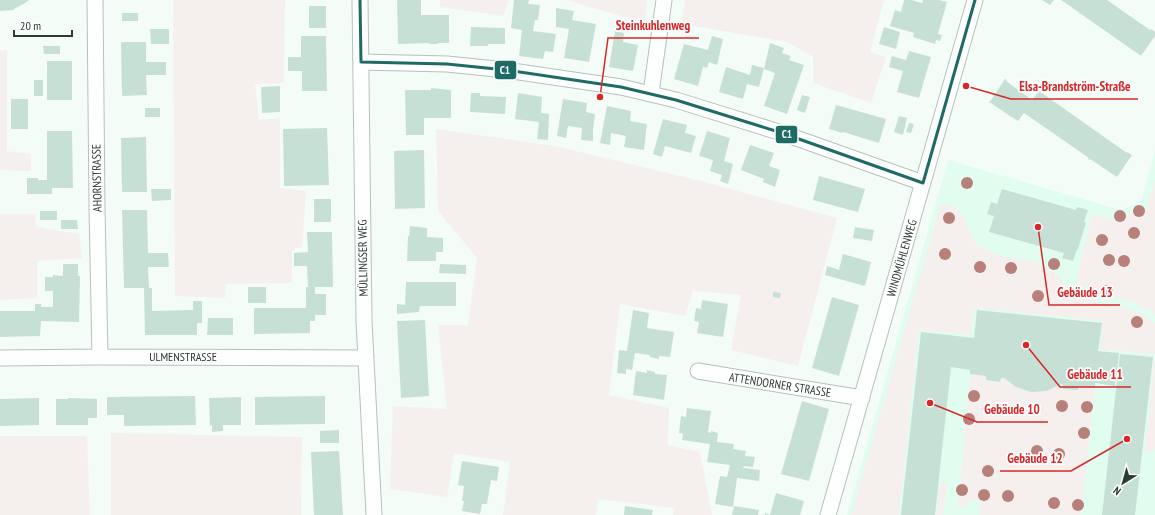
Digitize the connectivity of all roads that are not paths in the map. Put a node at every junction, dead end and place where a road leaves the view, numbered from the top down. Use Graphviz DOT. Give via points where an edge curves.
graph roads {
  1 [pos="96,0"];
  2 [pos="360,0"];
  3 [pos="664,0"];
  4 [pos="975,0"];
  5 [pos="361,62"];
  6 [pos="651,93"];
  7 [pos="923,183"];
  8 [pos="100,357"];
  9 [pos="0,358"];
  10 [pos="366,358"];
  11 [pos="698,371"];
  12 [pos="862,398"];
  13 [pos="374,515"];
  14 [pos="828,515"];
  1 -- 8 [label="street, AHORNSTRASSE"];
  2 -- 5 [label="street, MÜLLINGSER WEG"];
  3 -- 6 [label="street"];
  4 -- 7 [label="street, WINDMÜHLENWEG"];
  5 -- 6 [label="street" via="447,64 506,70"];
  5 -- 10 [label="street, MÜLLINGSER WEG"];
  6 -- 7 [label="street" via="782,133"];
  7 -- 12 [label="street, WINDMÜHLENWEG"];
  8 -- 9 [label="street, ULMENSTRASSE"];
  8 -- 10 [label="street, ULMENSTRASSE"];
  10 -- 13 [label="street, MÜLLINGSER WEG"];
  11 -- 12 [label="street, ATTENDORNER STRASSE"];
  12 -- 14 [label="street, WINDMÜHLENWEG"];
}
